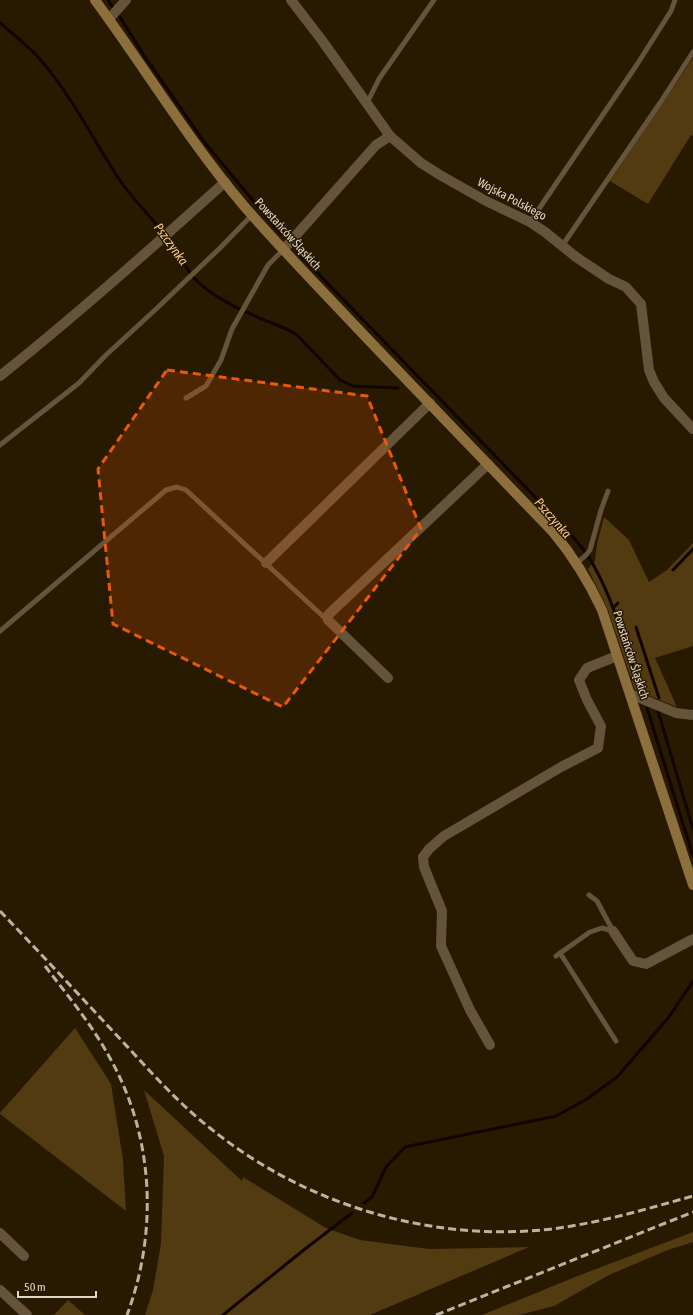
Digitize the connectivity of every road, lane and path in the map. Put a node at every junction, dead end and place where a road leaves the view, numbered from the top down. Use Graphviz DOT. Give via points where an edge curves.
graph roads {
  1 [pos="95,0"];
  2 [pos="126,0"];
  3 [pos="291,0"];
  4 [pos="434,0"];
  5 [pos="675,0"];
  6 [pos="109,19"];
  7 [pos="693,52"];
  8 [pos="367,104"];
  9 [pos="390,136"];
  10 [pos="225,182"];
  11 [pos="252,215"];
  12 [pos="530,222"];
  13 [pos="562,246"];
  14 [pos="283,250"];
  15 [pos="0,376"];
  16 [pos="186,398"];
  17 [pos="430,403"];
  18 [pos="693,429"];
  19 [pos="0,445"];
  20 [pos="488,464"];
  21 [pos="608,491"];
  22 [pos="266,563"];
  23 [pos="577,563"];
  24 [pos="328,620"];
  25 [pos="0,631"];
  26 [pos="617,656"];
  27 [pos="388,678"];
  28 [pos="630,694"];
  29 [pos="693,715"];
  30 [pos="693,885"];
  31 [pos="589,895"];
  32 [pos="613,931"];
  33 [pos="693,939"];
  34 [pos="616,1041"];
  35 [pos="490,1045"];
  36 [pos="0,1233"];
  37 [pos="24,1256"];
  38 [pos="0,1290"];
  39 [pos="27,1315"];
  1 -- 6 [label="street, Powstańców Śląskich"];
  2 -- 6 [label="street"];
  3 -- 8 [label="street, Wojska Polskiego"];
  4 -- 8 [label="lane" via="379,79"];
  5 -- 12 [label="lane" via="671,11 640,60"];
  6 -- 10 [label="street, Powstańców Śląskich" via="182,126"];
  7 -- 13 [label="lane"];
  8 -- 9 [label="street, Wojska Polskiego"];
  9 -- 12 [label="street, Wojska Polskiego" via="421,163 440,175"];
  9 -- 14 [label="street" via="376,145"];
  10 -- 11 [label="street, Powstańców Śląskich"];
  10 -- 15 [label="street" via="93,301"];
  11 -- 14 [label="street, Powstańców Śląskich"];
  11 -- 19 [label="lane" via="79,383"];
  12 -- 13 [label="street, Wojska Polskiego"];
  13 -- 18 [label="street, Wojska Polskiego" via="609,279 626,287 641,304 649,370 664,398"];
  14 -- 16 [label="lane" via="268,265 245,305 232,329 221,360 206,386"];
  14 -- 17 [label="street, Powstańców Śląskich"];
  17 -- 20 [label="street, Powstańców Śląskich"];
  17 -- 22 [label="street"];
  20 -- 23 [label="street, Powstańców Śląskich" via="553,532"];
  20 -- 24 [label="street" via="328,615"];
  21 -- 23 [label="lane" via="590,550"];
  22 -- 24 [label="lane"];
  22 -- 25 [label="lane" via="186,490 180,487 171,488"];
  23 -- 26 [label="street, Powstańców Śląskich" via="602,610"];
  24 -- 27 [label="street"];
  26 -- 28 [label="street, Powstańców Śląskich"];
  26 -- 35 [label="street" via="587,668 579,680 600,726 598,748 444,836 423,857 424,868 442,911 441,946 470,1010"];
  28 -- 29 [label="street" via="676,713"];
  28 -- 30 [label="street, Powstańców Śląskich"];
  31 -- 32 [label="lane" via="597,901"];
  32 -- 33 [label="street" via="633,961 646,964"];
  32 -- 34 [label="lane" via="602,928 590,932 558,955"];
  36 -- 37 [label="street"];
  38 -- 39 [label="street"];
}
